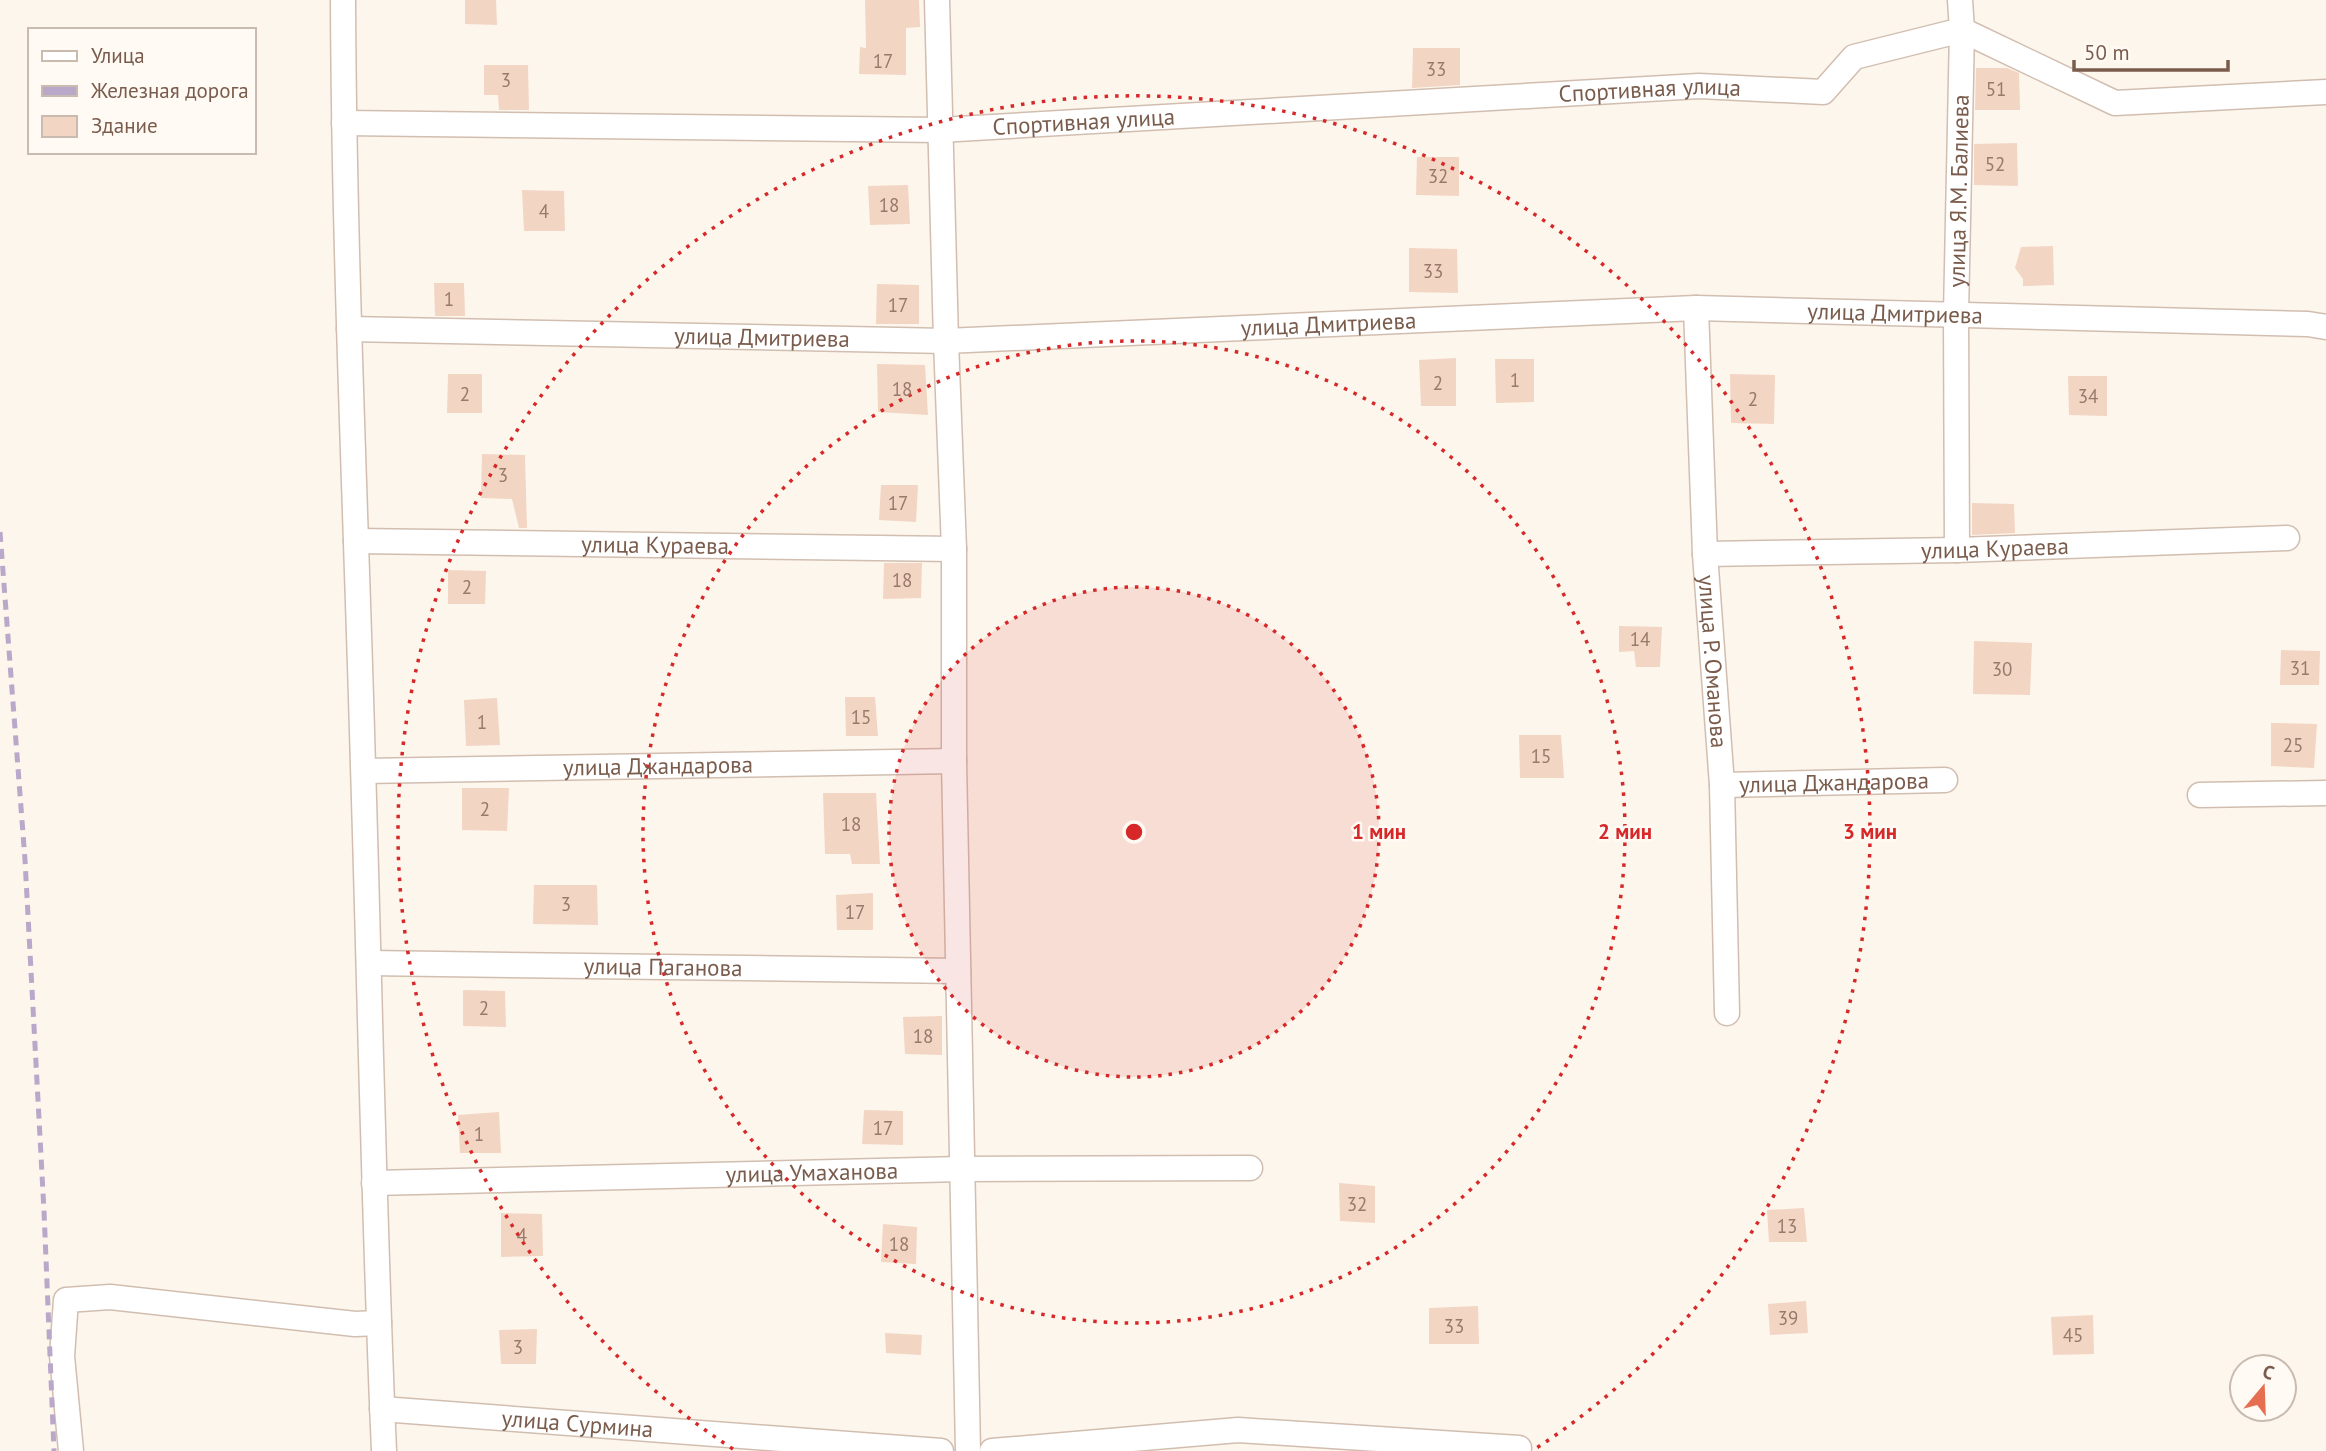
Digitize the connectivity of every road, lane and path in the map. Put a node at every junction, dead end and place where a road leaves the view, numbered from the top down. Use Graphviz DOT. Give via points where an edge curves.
graph roads {
  1 [pos="343,0"];
  2 [pos="937,0"];
  3 [pos="1960,0"];
  4 [pos="1962,30"];
  5 [pos="2326,92"];
  6 [pos="344,123"];
  7 [pos="940,130"];
  8 [pos="1696,307"];
  9 [pos="1956,314"];
  10 [pos="2317,325"];
  11 [pos="349,329"];
  12 [pos="946,341"];
  13 [pos="2287,538"];
  14 [pos="356,541"];
  15 [pos="954,549"];
  16 [pos="1957,550"];
  17 [pos="1705,554"];
  18 [pos="954,761"];
  19 [pos="364,771"];
  20 [pos="1945,780"];
  21 [pos="1722,785"];
  22 [pos="2326,793"];
  23 [pos="2200,795"];
  24 [pos="369,963"];
  25 [pos="958,971"];
  26 [pos="1727,1013"];
  27 [pos="1250,1168"];
  28 [pos="962,1169"];
  29 [pos="374,1183"];
  30 [pos="379,1323"];
  31 [pos="382,1409"];
  32 [pos="1519,1448"];
  33 [pos="71,1451"];
  34 [pos="384,1451"];
  35 [pos="941,1451"];
  36 [pos="968,1451"];
  37 [pos="992,1451"];
  1 -- 6 [label="street"];
  2 -- 7 [label="street"];
  3 -- 4 [label="street, улица Я.М. Балиева"];
  4 -- 5 [label="street" via="2115,103"];
  4 -- 7 [label="street, Спортивная улица" via="1854,57 1823,92 1699,86"];
  4 -- 9 [label="street, улица Я.М. Балиева"];
  6 -- 7 [label="street"];
  6 -- 11 [label="street"];
  7 -- 12 [label="street"];
  8 -- 9 [label="street, улица Дмитриева"];
  8 -- 12 [label="street, улица Дмитриева"];
  8 -- 17 [label="street, улица Р. Оманова"];
  9 -- 10 [label="street, улица Дмитриева"];
  9 -- 16 [label="street, улица Я.М. Балиева"];
  11 -- 12 [label="street, улица Дмитриева"];
  11 -- 14 [label="street"];
  12 -- 15 [label="street"];
  13 -- 16 [label="street, улица Кураева"];
  14 -- 15 [label="street, улица Кураева"];
  14 -- 19 [label="street"];
  15 -- 18 [label="street"];
  16 -- 17 [label="street, улица Кураева"];
  17 -- 21 [label="street, улица Р. Оманова"];
  18 -- 19 [label="street, улица Джандарова"];
  18 -- 25 [label="street"];
  19 -- 24 [label="street"];
  20 -- 21 [label="street, улица Джандарова"];
  21 -- 26 [label="street, улица Р. Оманова"];
  22 -- 23 [label="street"];
  24 -- 25 [label="street, улица Паганова"];
  24 -- 29 [label="street"];
  25 -- 28 [label="street"];
  27 -- 28 [label="street, улица Умаханова"];
  28 -- 29 [label="street, улица Умаханова"];
  28 -- 36 [label="street"];
  29 -- 30 [label="street"];
  30 -- 31 [label="street"];
  30 -- 33 [label="street" via="110,1297 66,1300 62,1356"];
  31 -- 34 [label="street"];
  31 -- 35 [label="street, улица Сурмина"];
  32 -- 37 [label="street" via="1238,1430"];
}
